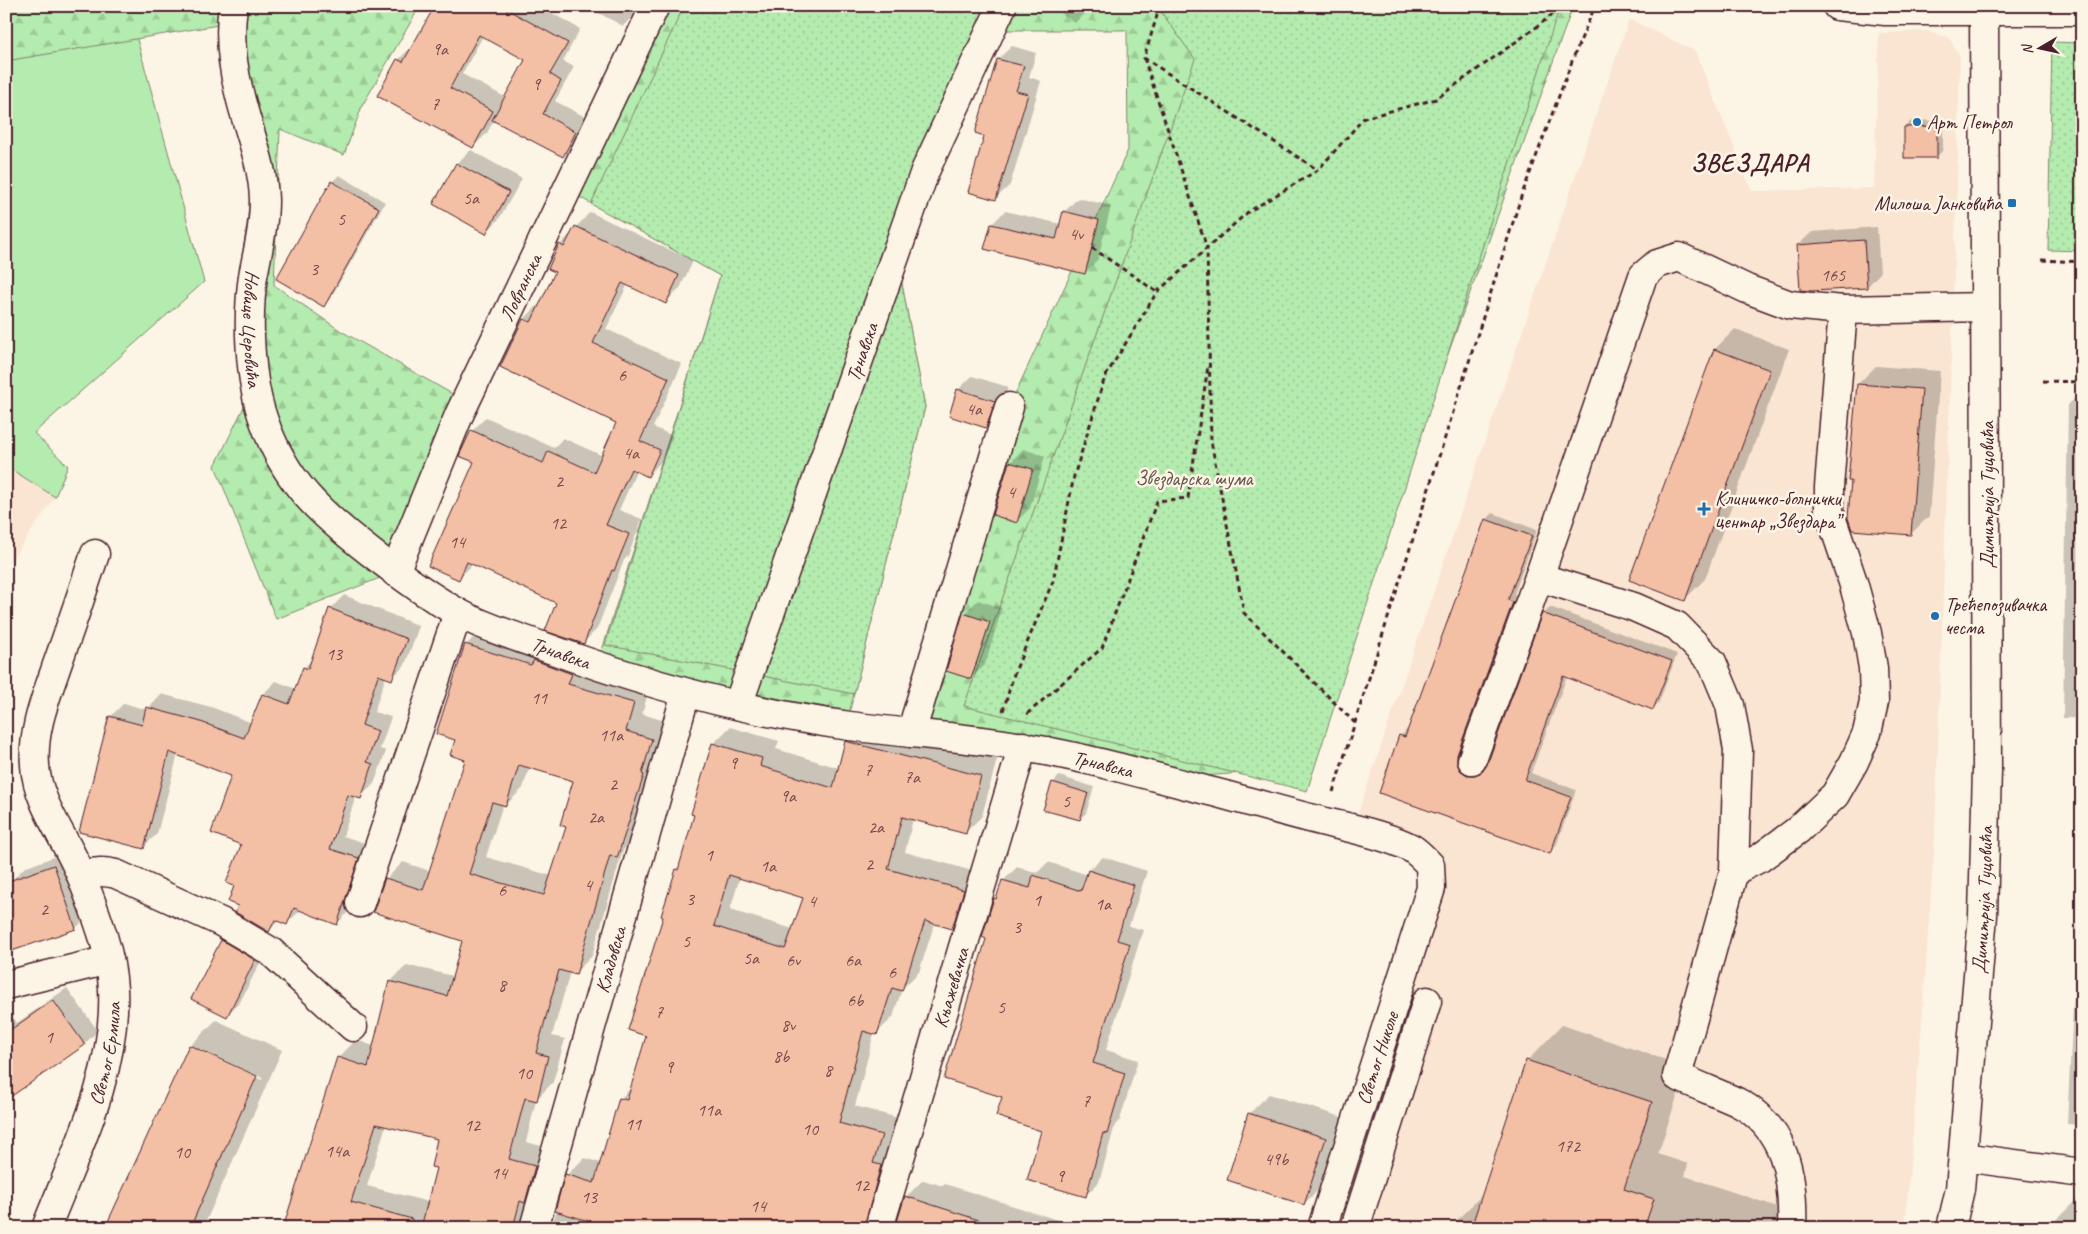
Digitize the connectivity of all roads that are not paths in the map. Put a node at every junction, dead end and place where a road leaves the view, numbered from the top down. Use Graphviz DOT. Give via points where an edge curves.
graph roads {
  1 [pos="233,6"];
  2 [pos="655,6"];
  3 [pos="1002,6"];
  4 [pos="1837,6"];
  5 [pos="1984,8"];
  6 [pos="2082,11"];
  7 [pos="1985,307"];
  8 [pos="1844,310"];
  9 [pos="1009,407"];
  10 [pos="95,554"];
  11 [pos="395,572"];
  12 [pos="1540,578"];
  13 [pos="458,614"];
  14 [pos="686,693"];
  15 [pos="738,705"];
  16 [pos="911,733"];
  17 [pos="1023,746"];
  18 [pos="1472,760"];
  19 [pos="1734,871"];
  20 [pos="81,875"];
  21 [pos="1431,888"];
  22 [pos="360,902"];
  23 [pos="109,960"];
  24 [pos="6,985"];
  25 [pos="1427,1001"];
  26 [pos="353,1027"];
  27 [pos="1963,1158"];
  28 [pos="2082,1173"];
  29 [pos="1960,1189"];
  30 [pos="46,1228"];
  31 [pos="534,1228"];
  32 [pos="879,1228"];
  33 [pos="1322,1228"];
  34 [pos="1355,1228"];
  35 [pos="1792,1228"];
  36 [pos="1951,1228"];
  37 [pos="1963,1228"];
  1 -- 11 [label="street, Новице Церовића" via="232,41 238,89 264,192 264,224 252,281 250,320 255,384 263,418 272,444 307,499"];
  2 -- 11 [label="street, Ловранска" via="459,415"];
  3 -- 15 [label="street, Трнавска" via="925,171"];
  4 -- 5 [label="street" via="1885,11"];
  5 -- 6 [label="street"];
  5 -- 7 [label="street, Димитрија Туцовића"];
  7 -- 8 [label="street"];
  7 -- 27 [label="street, Димитрија Туцовића" via="1988,645 1983,915"];
  8 -- 12 [label="street" via="1790,305 1679,257 1657,264 1643,276"];
  8 -- 19 [label="street" via="1829,511 1867,633 1874,702 1861,748 1835,795 1798,830 1760,858"];
  9 -- 16 [label="street"];
  10 -- 20 [label="street, Светог Ермила" via="38,724 35,765 42,794"];
  11 -- 13 [label="street, Трнавска"];
  12 -- 18 [label="street"];
  12 -- 19 [label="street" via="1634,606 1676,626 1712,662 1730,705 1738,750"];
  13 -- 14 [label="street, Трнавска" via="598,666"];
  13 -- 22 [label="street"];
  14 -- 15 [label="street, Трнавска"];
  14 -- 31 [label="street, Кладовска"];
  15 -- 16 [label="street, Трнавска" via="846,726"];
  16 -- 17 [label="street, Трнавска"];
  17 -- 21 [label="street, Трнавска" via="1072,755 1353,828 1413,849 1430,865"];
  17 -- 32 [label="street, Књажевачка"];
  19 -- 35 [label="street" via="1677,1076 1737,1102 1764,1124 1782,1150 1788,1170 1793,1194"];
  20 -- 23 [label="street, Светог Ермила"];
  20 -- 26 [label="street" via="104,871 116,874 220,922 270,951"];
  21 -- 33 [label="street, Светог Николе"];
  23 -- 24 [label="street"];
  23 -- 30 [label="street, Светог Ермила" via="113,988 112,1027 105,1072"];
  25 -- 34 [label="street"];
  27 -- 28 [label="street"];
  27 -- 29 [label="street, Димитрија Туцовића"];
  29 -- 36 [label="street, Димитрија Туцовића"];
  29 -- 37 [label="street, Димитрија Туцовића"];
}
